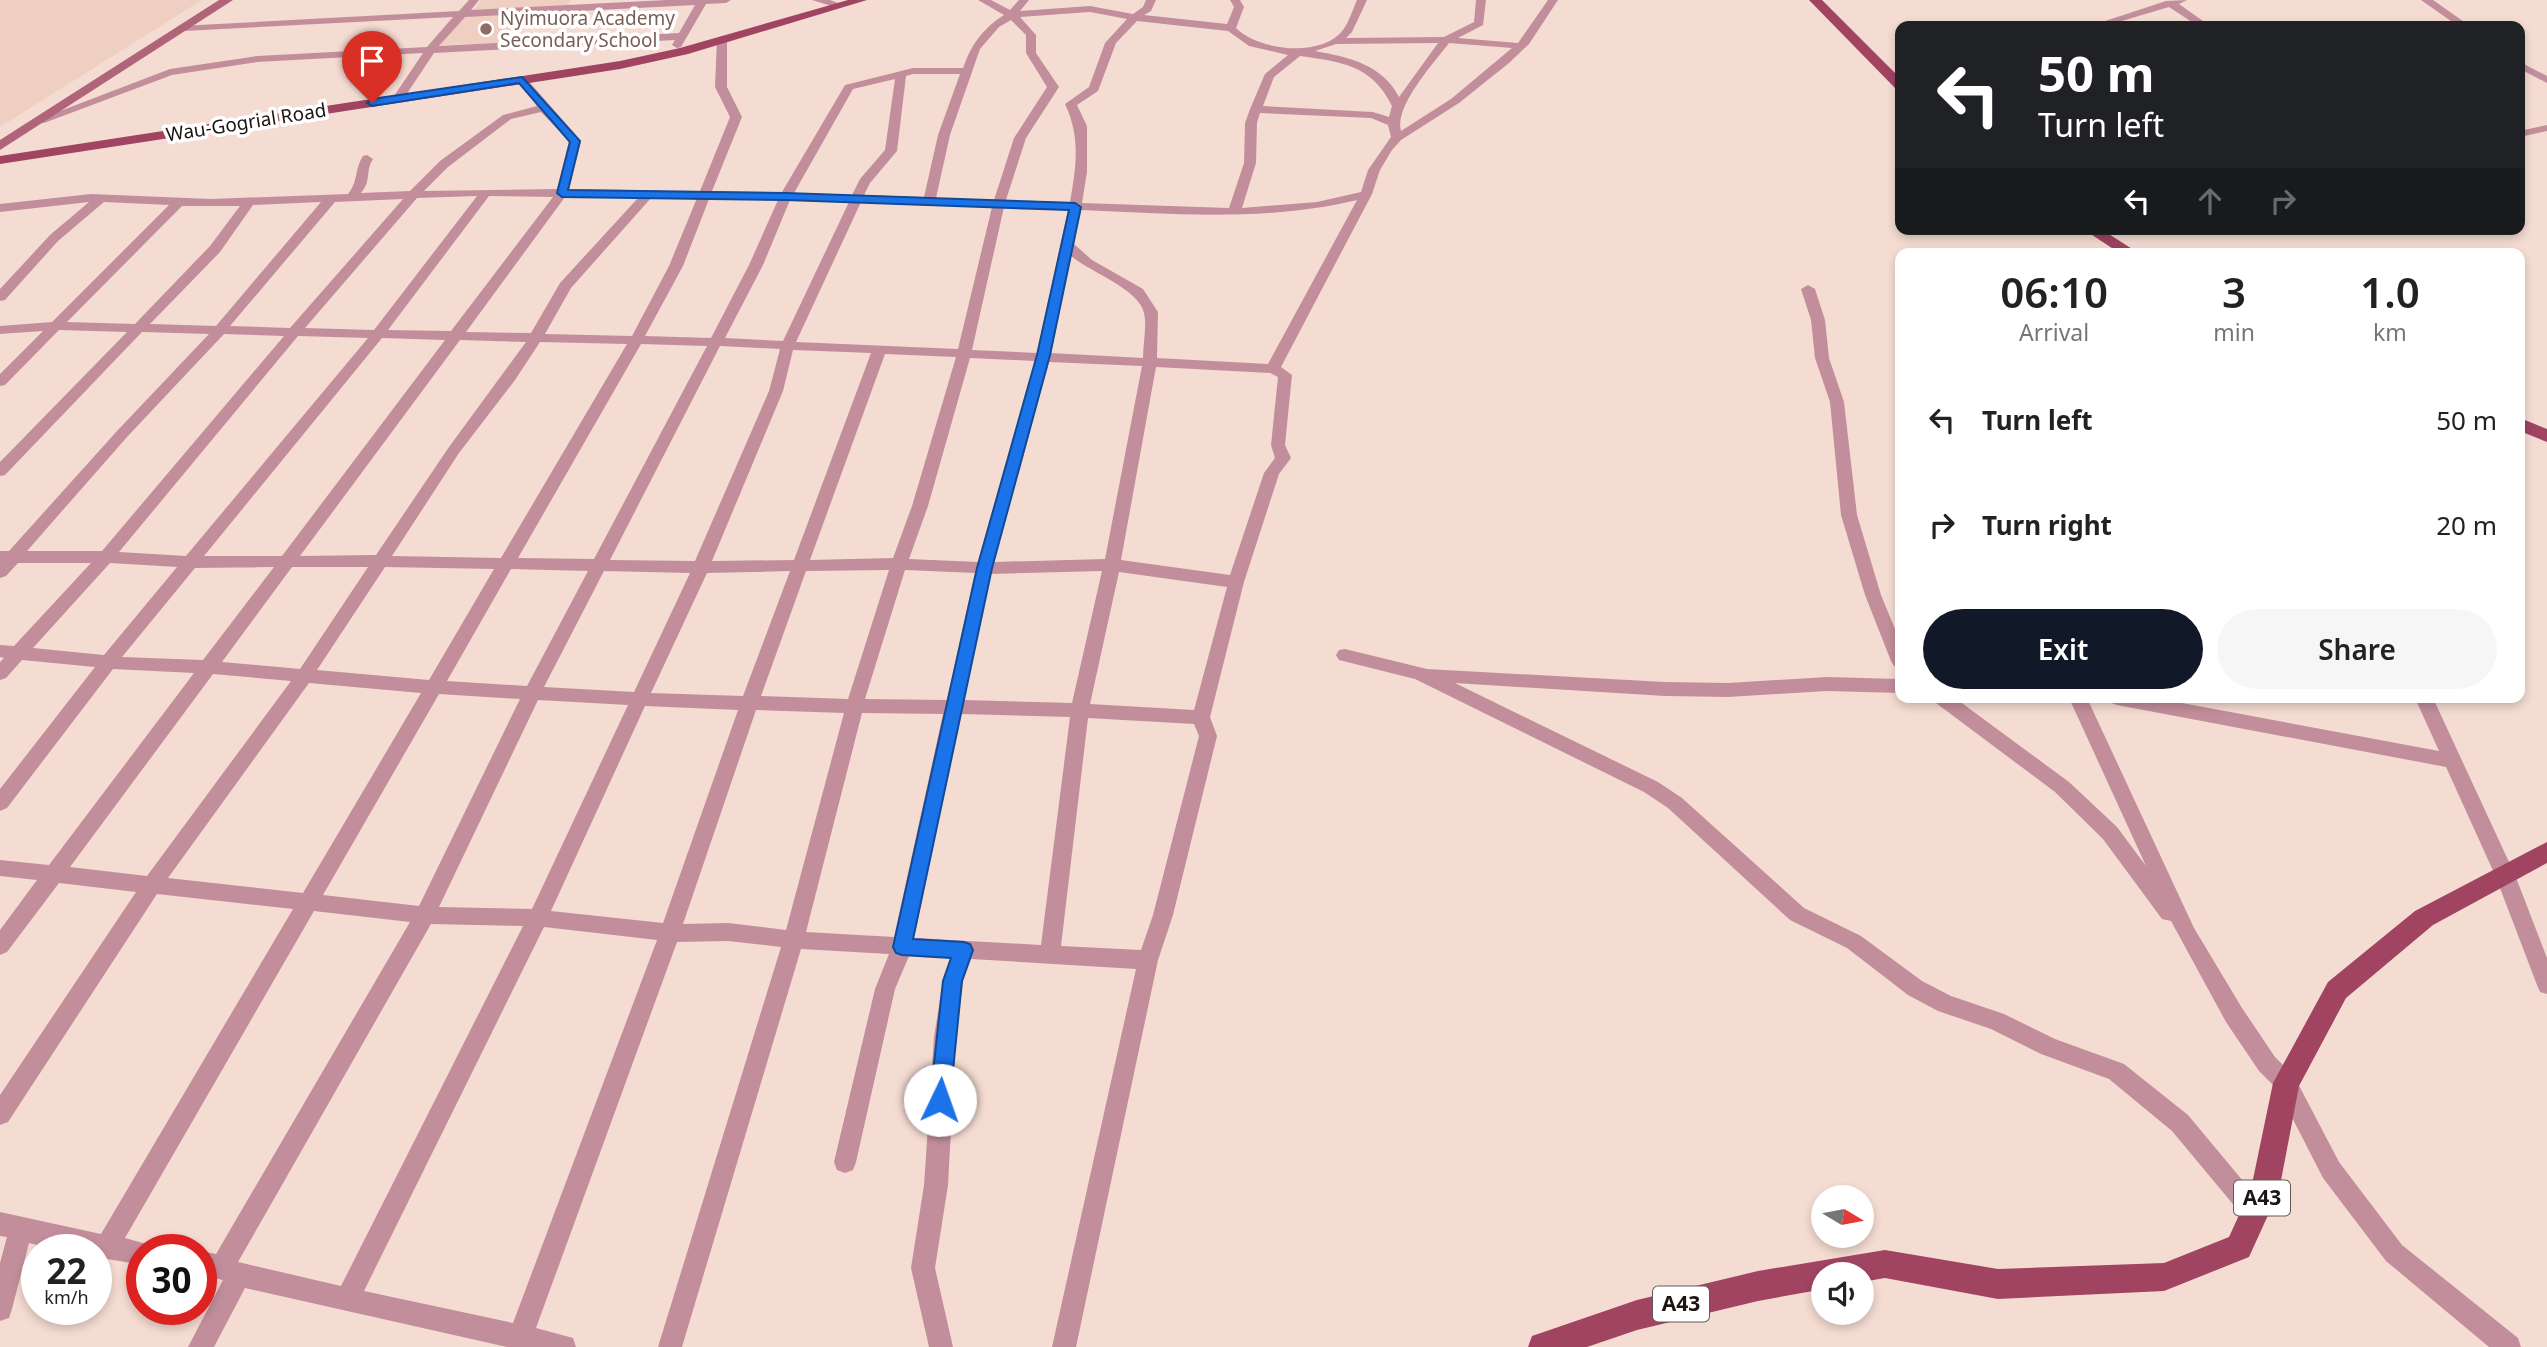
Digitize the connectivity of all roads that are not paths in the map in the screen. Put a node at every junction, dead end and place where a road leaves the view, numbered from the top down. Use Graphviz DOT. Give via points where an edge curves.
graph roads {
  1 [pos="474,0"];
  2 [pos="726,0"];
  3 [pos="817,0"];
  4 [pos="861,0"];
  5 [pos="983,0"];
  6 [pos="1024,0"];
  7 [pos="1128,0"];
  8 [pos="1151,0"];
  9 [pos="1235,0"];
  10 [pos="1362,0"];
  11 [pos="1481,0"];
  12 [pos="1553,0"];
  13 [pos="1815,0"];
  14 [pos="2182,0"];
  15 [pos="2426,0"];
  16 [pos="229,1"];
  17 [pos="703,1"];
  18 [pos="644,2"];
  19 [pos="2170,3"];
  20 [pos="838,5"];
  21 [pos="1118,11"];
  22 [pos="464,13"];
  23 [pos="1011,15"];
  24 [pos="1132,17"];
  25 [pos="2111,21"];
  26 [pos="2197,21"];
  27 [pos="2458,21"];
  28 [pos="184,27"];
  29 [pos="1231,27"];
  30 [pos="684,36"];
  31 [pos="722,39"];
  32 [pos="1446,40"];
  33 [pos="1336,41"];
  34 [pos="1521,46"];
  35 [pos="431,50"];
  36 [pos="1298,52"];
  37 [pos="671,54"];
  38 [pos="1261,60"];
  39 [pos="2525,68"];
  40 [pos="967,71"];
  41 [pos="901,74"];
  42 [pos="2547,79"];
  43 [pos="522,80"];
  44 [pos="1895,80"];
  45 [pos="1053,87"];
  46 [pos="398,99"];
  47 [pos="1071,104"];
  48 [pos="1398,106"];
  49 [pos="544,108"];
  50 [pos="1256,110"];
  51 [pos="1036,113"];
  52 [pos="40,121"];
  53 [pos="1392,123"];
  54 [pos="2547,128"];
  55 [pos="2525,133"];
  56 [pos="1397,138"];
  57 [pos="0,146"];
  58 [pos="367,159"];
  59 [pos="0,160"];
  60 [pos="486,192"];
  61 [pos="562,193"];
  62 [pos="414,194"];
  63 [pos="1366,194"];
  64 [pos="647,195"];
  65 [pos="705,196"];
  66 [pos="786,196"];
  67 [pos="332,197"];
  68 [pos="352,197"];
  69 [pos="100,199"];
  70 [pos="858,200"];
  71 [pos="180,201"];
  72 [pos="929,201"];
  73 [pos="249,202"];
  74 [pos="999,203"];
  75 [pos="1075,207"];
  76 [pos="1,209"];
  77 [pos="1234,212"];
  78 [pos="2100,235"];
  79 [pos="1067,245"];
  80 [pos="2122,248"];
  81 [pos="1808,289"];
  82 [pos="0,297"];
  83 [pos="54,326"];
  84 [pos="0,330"];
  85 [pos="139,330"];
  86 [pos="219,331"];
  87 [pos="293,333"];
  88 [pos="379,333"];
  89 [pos="457,337"];
  90 [pos="536,340"];
  91 [pos="636,341"];
  92 [pos="716,342"];
  93 [pos="787,346"];
  94 [pos="879,350"];
  95 [pos="964,354"];
  96 [pos="1044,355"];
  97 [pos="1150,362"];
  98 [pos="1273,369"];
  99 [pos="0,382"];
  100 [pos="2525,426"];
  101 [pos="2547,436"];
  102 [pos="0,471"];
  103 [pos="8,557"];
  104 [pos="106,557"];
  105 [pos="380,561"];
  106 [pos="193,562"];
  107 [pos="286,562"];
  108 [pos="507,564"];
  109 [pos="899,564"];
  110 [pos="599,565"];
  111 [pos="1112,565"];
  112 [pos="800,566"];
  113 [pos="701,567"];
  114 [pos="984,568"];
  115 [pos="0,572"];
  116 [pos="1236,582"];
  117 [pos="1895,649"];
  118 [pos="9,651"];
  119 [pos="1345,655"];
  120 [pos="108,662"];
  121 [pos="209,667"];
  122 [pos="0,673"];
  123 [pos="305,674"];
  124 [pos="1420,674"];
  125 [pos="1895,686"];
  126 [pos="432,687"];
  127 [pos="533,691"];
  128 [pos="640,698"];
  129 [pos="750,702"];
  130 [pos="1949,703"];
  131 [pos="2080,703"];
  132 [pos="2144,703"];
  133 [pos="2426,703"];
  134 [pos="855,704"];
  135 [pos="956,706"];
  136 [pos="1080,709"];
  137 [pos="1201,717"];
  138 [pos="2452,761"];
  139 [pos="0,803"];
  140 [pos="2547,852"];
  141 [pos="0,868"];
  142 [pos="52,874"];
  143 [pos="2505,875"];
  144 [pos="153,883"];
  145 [pos="308,903"];
  146 [pos="425,915"];
  147 [pos="538,918"];
  148 [pos="670,933"];
  149 [pos="2186,934"];
  150 [pos="794,940"];
  151 [pos="0,946"];
  152 [pos="902,947"];
  153 [pos="964,950"];
  154 [pos="1050,955"];
  155 [pos="1149,960"];
  156 [pos="2547,985"];
  157 [pos="2286,1083"];
  158 [pos="0,1114"];
  159 [pos="845,1162"];
  160 [pos="2255,1213"];
  161 [pos="11,1226"];
  162 [pos="49,1234"];
  163 [pos="112,1237"];
  164 [pos="1874,1266"];
  165 [pos="221,1268"];
  166 [pos="1811,1277"];
  167 [pos="347,1300"];
  168 [pos="0,1309"];
  169 [pos="520,1338"];
  170 [pos="200,1347"];
  171 [pos="564,1347"];
  172 [pos="670,1347"];
  173 [pos="941,1347"];
  174 [pos="1064,1347"];
  175 [pos="1543,1347"];
  176 [pos="2509,1347"];
  1 -- 22 [label="street"];
  2 -- 17 [label="street"];
  3 -- 20 [label="street"];
  4 -- 20 [label="main road, Wau-Gogrial Road"];
  5 -- 23 [label="street"];
  6 -- 23 [label="street"];
  7 -- 21 [label="street"];
  8 -- 24 [label="street" via="1147,9"];
  9 -- 29 [label="street" via="1239,7"];
  10 -- 33 [label="street" via="1347,32"];
  11 -- 32 [label="street" via="1479,23"];
  12 -- 34 [label="street"];
  13 -- 44 [label="main road"];
  14 -- 19 [label="street"];
  15 -- 27 [label="street"];
  16 -- 28 [label="street"];
  17 -- 18 [label="street"];
  17 -- 30 [label="street"];
  18 -- 22 [label="street"];
  19 -- 25 [label="street"];
  19 -- 26 [label="street"];
  20 -- 31 [label="main road, Wau-Gogrial Road"];
  21 -- 23 [label="street" via="1038,10"];
  21 -- 24 [label="street"];
  22 -- 28 [label="street"];
  22 -- 35 [label="street"];
  23 -- 40 [label="street" via="975,48"];
  23 -- 45 [label="street" via="1031,35 1031,53"];
  24 -- 29 [label="street"];
  24 -- 47 [label="street" via="1106,45 1094,89"];
  28 -- 52 [label="street"];
  29 -- 38 [label="street"];
  30 -- 35 [label="street"];
  30 -- 37 [label="street"];
  31 -- 37 [label="main road, Wau-Gogrial Road"];
  31 -- 65 [label="street" via="721,87 736,117"];
  32 -- 33 [label="street"];
  32 -- 34 [label="street"];
  32 -- 48 [label="street"];
  33 -- 36 [label="street"];
  34 -- 56 [label="street" via="1455,101"];
  35 -- 46 [label="street"];
  35 -- 52 [label="street" via="257,59 178,70"];
  36 -- 38 [label="street"];
  36 -- 38 [label="street"];
  36 -- 48 [label="street" via="1336,58 1372,71 1391,90"];
  37 -- 43 [label="main road, Wau-Gogrial Road"];
  38 -- 50 [label="street"];
  39 -- 42 [label="street"];
  40 -- 41 [label="street"];
  40 -- 72 [label="street" via="944,135"];
  41 -- 66 [label="street" via="849,87"];
  41 -- 70 [label="street" via="891,151 864,182"];
  43 -- 46 [label="main road, Wau-Gogrial Road"];
  43 -- 49 [label="street"];
  45 -- 47 [label="street"];
  45 -- 51 [label="street"];
  46 -- 59 [label="main road, Wau-Gogrial Road"];
  47 -- 51 [label="street"];
  47 -- 75 [label="street" via="1081,126"];
  48 -- 53 [label="street"];
  49 -- 61 [label="street" via="575,141"];
  49 -- 62 [label="street" via="507,117 444,164"];
  50 -- 53 [label="street" via="1373,115"];
  50 -- 77 [label="street" via="1251,123 1250,163"];
  51 -- 74 [label="street" via="1020,138"];
  52 -- 57 [label="street"];
  53 -- 56 [label="street"];
  54 -- 55 [label="street"];
  56 -- 63 [label="street" via="1374,170"];
  58 -- 68 [label="street" via="363,183"];
  60 -- 61 [label="street"];
  60 -- 62 [label="street"];
  60 -- 88 [label="street"];
  61 -- 64 [label="street"];
  61 -- 89 [label="street"];
  62 -- 68 [label="street"];
  62 -- 87 [label="street"];
  63 -- 77 [label="street" via="1317,206"];
  63 -- 98 [label="street"];
  64 -- 65 [label="street"];
  64 -- 90 [label="street" via="565,286"];
  65 -- 66 [label="street"];
  65 -- 91 [label="street" via="676,266"];
  66 -- 70 [label="street"];
  66 -- 92 [label="street"];
  67 -- 68 [label="street"];
  67 -- 73 [label="street"];
  67 -- 86 [label="street"];
  69 -- 71 [label="street"];
  69 -- 76 [label="street"];
  69 -- 82 [label="street" via="54,238"];
  70 -- 72 [label="street"];
  70 -- 93 [label="street"];
  71 -- 73 [label="street"];
  71 -- 83 [label="street"];
  72 -- 74 [label="street"];
  73 -- 85 [label="street" via="215,249"];
  74 -- 75 [label="street"];
  74 -- 95 [label="street"];
  75 -- 77 [label="street"];
  75 -- 79 [label="street"];
  78 -- 80 [label="main road"];
  79 -- 96 [label="street"];
  79 -- 97 [label="street" via="1087,263 1138,292 1151,312"];
  81 -- 117 [label="street" via="1818,320 1822,358 1837,402 1849,515"];
  83 -- 84 [label="street"];
  83 -- 85 [label="street"];
  83 -- 99 [label="street"];
  85 -- 86 [label="street"];
  85 -- 102 [label="street"];
  86 -- 87 [label="street"];
  86 -- 103 [label="street"];
  87 -- 88 [label="street"];
  87 -- 104 [label="street"];
  88 -- 89 [label="street"];
  88 -- 106 [label="street"];
  89 -- 90 [label="street"];
  89 -- 107 [label="street"];
  90 -- 91 [label="street"];
  90 -- 105 [label="street" via="454,450"];
  91 -- 92 [label="street"];
  91 -- 108 [label="street"];
  92 -- 93 [label="street"];
  92 -- 110 [label="street"];
  93 -- 94 [label="street"];
  93 -- 113 [label="street" via="776,391"];
  94 -- 95 [label="street"];
  94 -- 112 [label="street"];
  95 -- 96 [label="street"];
  95 -- 109 [label="street"];
  96 -- 97 [label="street"];
  96 -- 114 [label="street"];
  97 -- 98 [label="street"];
  97 -- 111 [label="street"];
  98 -- 116 [label="street" via="1285,375 1278,445 1283,458 1272,474"];
  100 -- 101 [label="main road"];
  103 -- 104 [label="street"];
  103 -- 115 [label="street"];
  104 -- 106 [label="street"];
  104 -- 118 [label="street"];
  105 -- 107 [label="street"];
  105 -- 108 [label="street"];
  105 -- 123 [label="street"];
  106 -- 107 [label="street"];
  106 -- 120 [label="street"];
  107 -- 121 [label="street"];
  108 -- 110 [label="street"];
  108 -- 126 [label="street"];
  109 -- 112 [label="street"];
  109 -- 114 [label="street"];
  109 -- 134 [label="street"];
  110 -- 113 [label="street"];
  110 -- 127 [label="street"];
  111 -- 114 [label="street"];
  111 -- 116 [label="street"];
  111 -- 136 [label="street"];
  112 -- 113 [label="street"];
  112 -- 129 [label="street"];
  113 -- 128 [label="street"];
  114 -- 135 [label="street"];
  116 -- 137 [label="street"];
  118 -- 120 [label="street"];
  118 -- 122 [label="street"];
  119 -- 124 [label="street"];
  120 -- 121 [label="street"];
  120 -- 139 [label="street"];
  121 -- 123 [label="street"];
  121 -- 142 [label="street"];
  123 -- 126 [label="street"];
  123 -- 144 [label="street"];
  124 -- 125 [label="street" via="1665,689"];
  124 -- 160 [label="street" via="1651,787 1675,803 1797,914 1854,942 1915,988 2116,1071 2180,1123"];
  126 -- 127 [label="street"];
  126 -- 145 [label="street"];
  127 -- 128 [label="street"];
  127 -- 146 [label="street"];
  128 -- 129 [label="street"];
  128 -- 147 [label="street"];
  129 -- 134 [label="street"];
  129 -- 148 [label="street"];
  130 -- 149 [label="street" via="2062,787 2110,833"];
  131 -- 149 [label="street"];
  132 -- 138 [label="street"];
  133 -- 138 [label="street"];
  134 -- 135 [label="street"];
  134 -- 150 [label="street"];
  135 -- 136 [label="street"];
  135 -- 152 [label="street"];
  136 -- 137 [label="street"];
  136 -- 154 [label="street"];
  137 -- 155 [label="street" via="1208,736"];
  138 -- 143 [label="street"];
  140 -- 143 [label="main road, A43"];
  141 -- 142 [label="street"];
  142 -- 144 [label="street"];
  142 -- 151 [label="street"];
  143 -- 156 [label="street"];
  143 -- 157 [label="main road, A43" via="2424,918 2337,990"];
  144 -- 145 [label="street"];
  144 -- 158 [label="street"];
  145 -- 146 [label="street"];
  145 -- 163 [label="street"];
  146 -- 147 [label="street"];
  146 -- 165 [label="street"];
  147 -- 148 [label="street"];
  147 -- 167 [label="street"];
  148 -- 150 [label="street" via="728,932"];
  148 -- 169 [label="street"];
  149 -- 157 [label="street" via="2234,1015 2267,1064"];
  150 -- 152 [label="street"];
  150 -- 172 [label="street"];
  152 -- 153 [label="street"];
  152 -- 159 [label="street" via="885,989"];
  153 -- 154 [label="street"];
  153 -- 173 [label="street" via="953,981 945,1037 936,1185 923,1268"];
  154 -- 155 [label="street"];
  155 -- 174 [label="street"];
  157 -- 160 [label="main road, A43" via="2265,1191"];
  157 -- 176 [label="street" via="2331,1170 2394,1253"];
  160 -- 164 [label="main road, A43" via="2239,1247 2164,1277 1998,1284"];
  161 -- 162 [label="street"];
  161 -- 168 [label="street"];
  165 -- 167 [label="street"];
  165 -- 170 [label="street"];
  166 -- 175 [label="main road, A43" via="1637,1315"];
  167 -- 169 [label="street"];
  169 -- 171 [label="street"];
}
